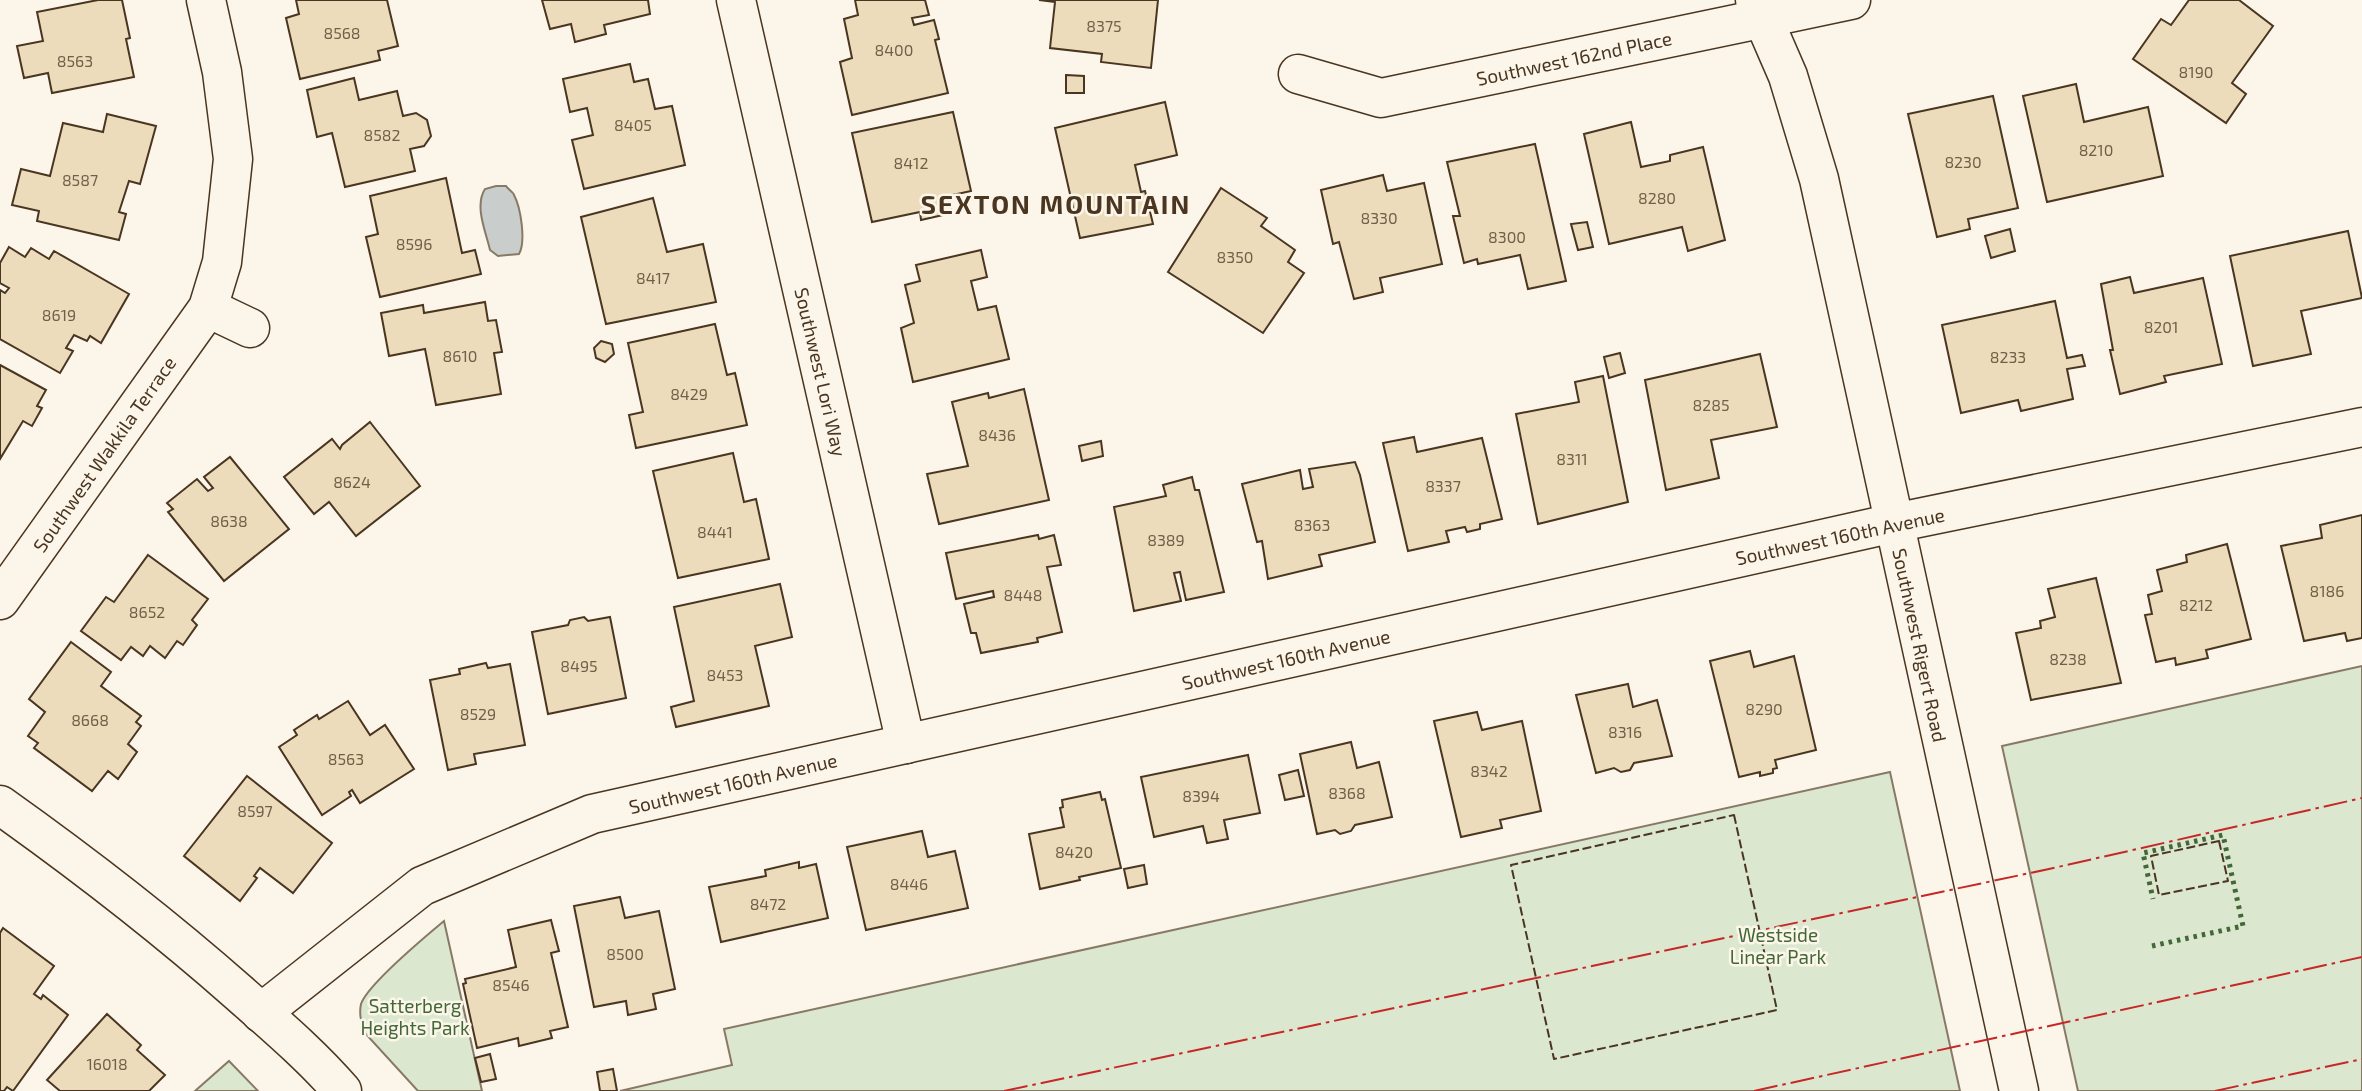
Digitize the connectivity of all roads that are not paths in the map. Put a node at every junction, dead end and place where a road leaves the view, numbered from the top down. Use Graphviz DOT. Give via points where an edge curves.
graph roads {
  1 [pos="206,0"];
  2 [pos="736,0"];
  3 [pos="1851,0"];
  4 [pos="1759,10"];
  5 [pos="1298,74"];
  6 [pos="208,308"];
  7 [pos="250,328"];
  8 [pos="2362,427"];
  9 [pos="1894,523"];
  10 [pos="0,600"];
  11 [pos="906,744"];
  12 [pos="0,805"];
  13 [pos="261,1013"];
  14 [pos="342,1091"];
  15 [pos="2019,1091"];
  1 -- 6 [label="street, Southwest Wakkila Terrace" via="222,72 233,159 222,262"];
  2 -- 11 [label="street, Southwest Lori Way"];
  3 -- 4 [label="street, Southwest 162nd Place"];
  4 -- 5 [label="street, Southwest 162nd Place" via="1381,98"];
  4 -- 9 [label="street, Southwest Rigert Road" via="1788,76 1819,179"];
  6 -- 7 [label="street"];
  6 -- 10 [label="street, Southwest Wakkila Terrace"];
  8 -- 9 [label="street, Southwest 160th Avenue"];
  9 -- 11 [label="street, Southwest 160th Avenue"];
  9 -- 15 [label="street, Southwest Rigert Road"];
  11 -- 13 [label="street, Southwest 160th Avenue" via="592,814 422,886"];
  12 -- 13 [label="street" via="170,932"];
  13 -- 14 [label="street"];
}
